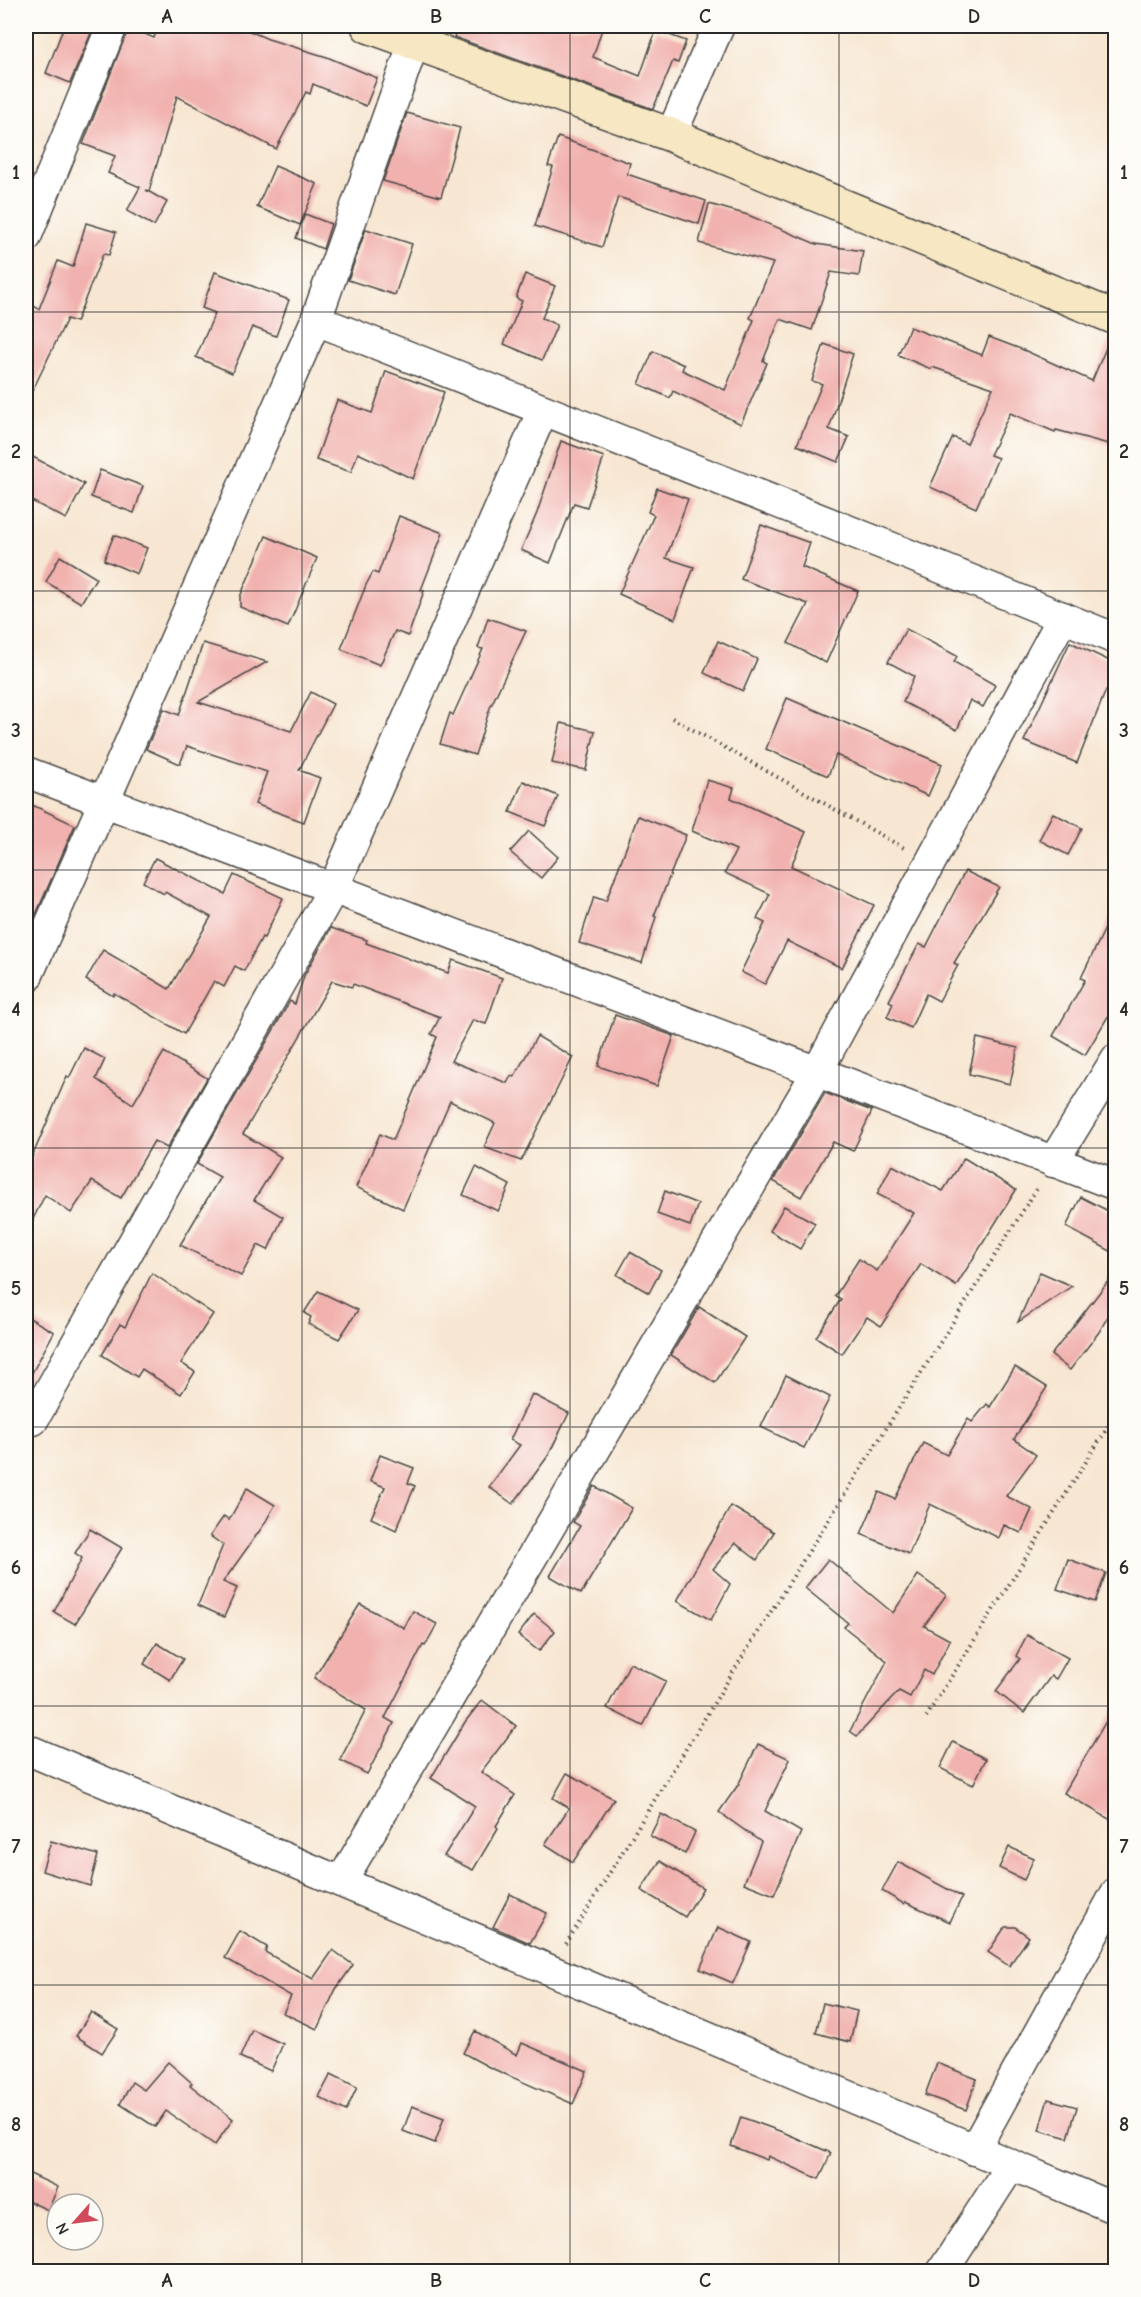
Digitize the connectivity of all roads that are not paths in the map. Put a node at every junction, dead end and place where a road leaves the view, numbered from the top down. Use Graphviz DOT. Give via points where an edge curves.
graph roads {
  1 [pos="112,26"];
  2 [pos="368,26"];
  3 [pos="719,26"];
  4 [pos="414,42"];
  5 [pos="671,135"];
  6 [pos="26,237"];
  7 [pos="1116,318"];
  8 [pos="316,320"];
  9 [pos="543,410"];
  10 [pos="1063,618"];
  11 [pos="1116,639"];
  12 [pos="26,772"];
  13 [pos="104,802"];
  14 [pos="333,889"];
  15 [pos="26,979"];
  16 [pos="1116,1059"];
  17 [pos="817,1072"];
  18 [pos="1053,1162"];
  19 [pos="1116,1185"];
  20 [pos="33,1420"];
  21 [pos="26,1749"];
  22 [pos="341,1882"];
  23 [pos="1116,1893"];
  24 [pos="974,2150"];
  25 [pos="1011,2166"];
  26 [pos="1116,2210"];
  27 [pos="942,2271"];
  1 -- 6 [label="street"];
  2 -- 4 [label="main road"];
  3 -- 5 [label="street"];
  4 -- 5 [label="main road"];
  4 -- 8 [label="street"];
  5 -- 7 [label="main road"];
  8 -- 9 [label="street"];
  8 -- 13 [label="street"];
  9 -- 10 [label="street"];
  9 -- 14 [label="street"];
  10 -- 11 [label="street"];
  10 -- 17 [label="street"];
  12 -- 13 [label="street"];
  13 -- 14 [label="street"];
  13 -- 15 [label="street"];
  14 -- 17 [label="street"];
  14 -- 20 [label="street"];
  16 -- 18 [label="street"];
  17 -- 18 [label="street"];
  17 -- 22 [label="street"];
  18 -- 19 [label="street"];
  21 -- 22 [label="street"];
  22 -- 24 [label="street"];
  23 -- 24 [label="street"];
  24 -- 25 [label="street"];
  25 -- 26 [label="street"];
  25 -- 27 [label="street"];
}
